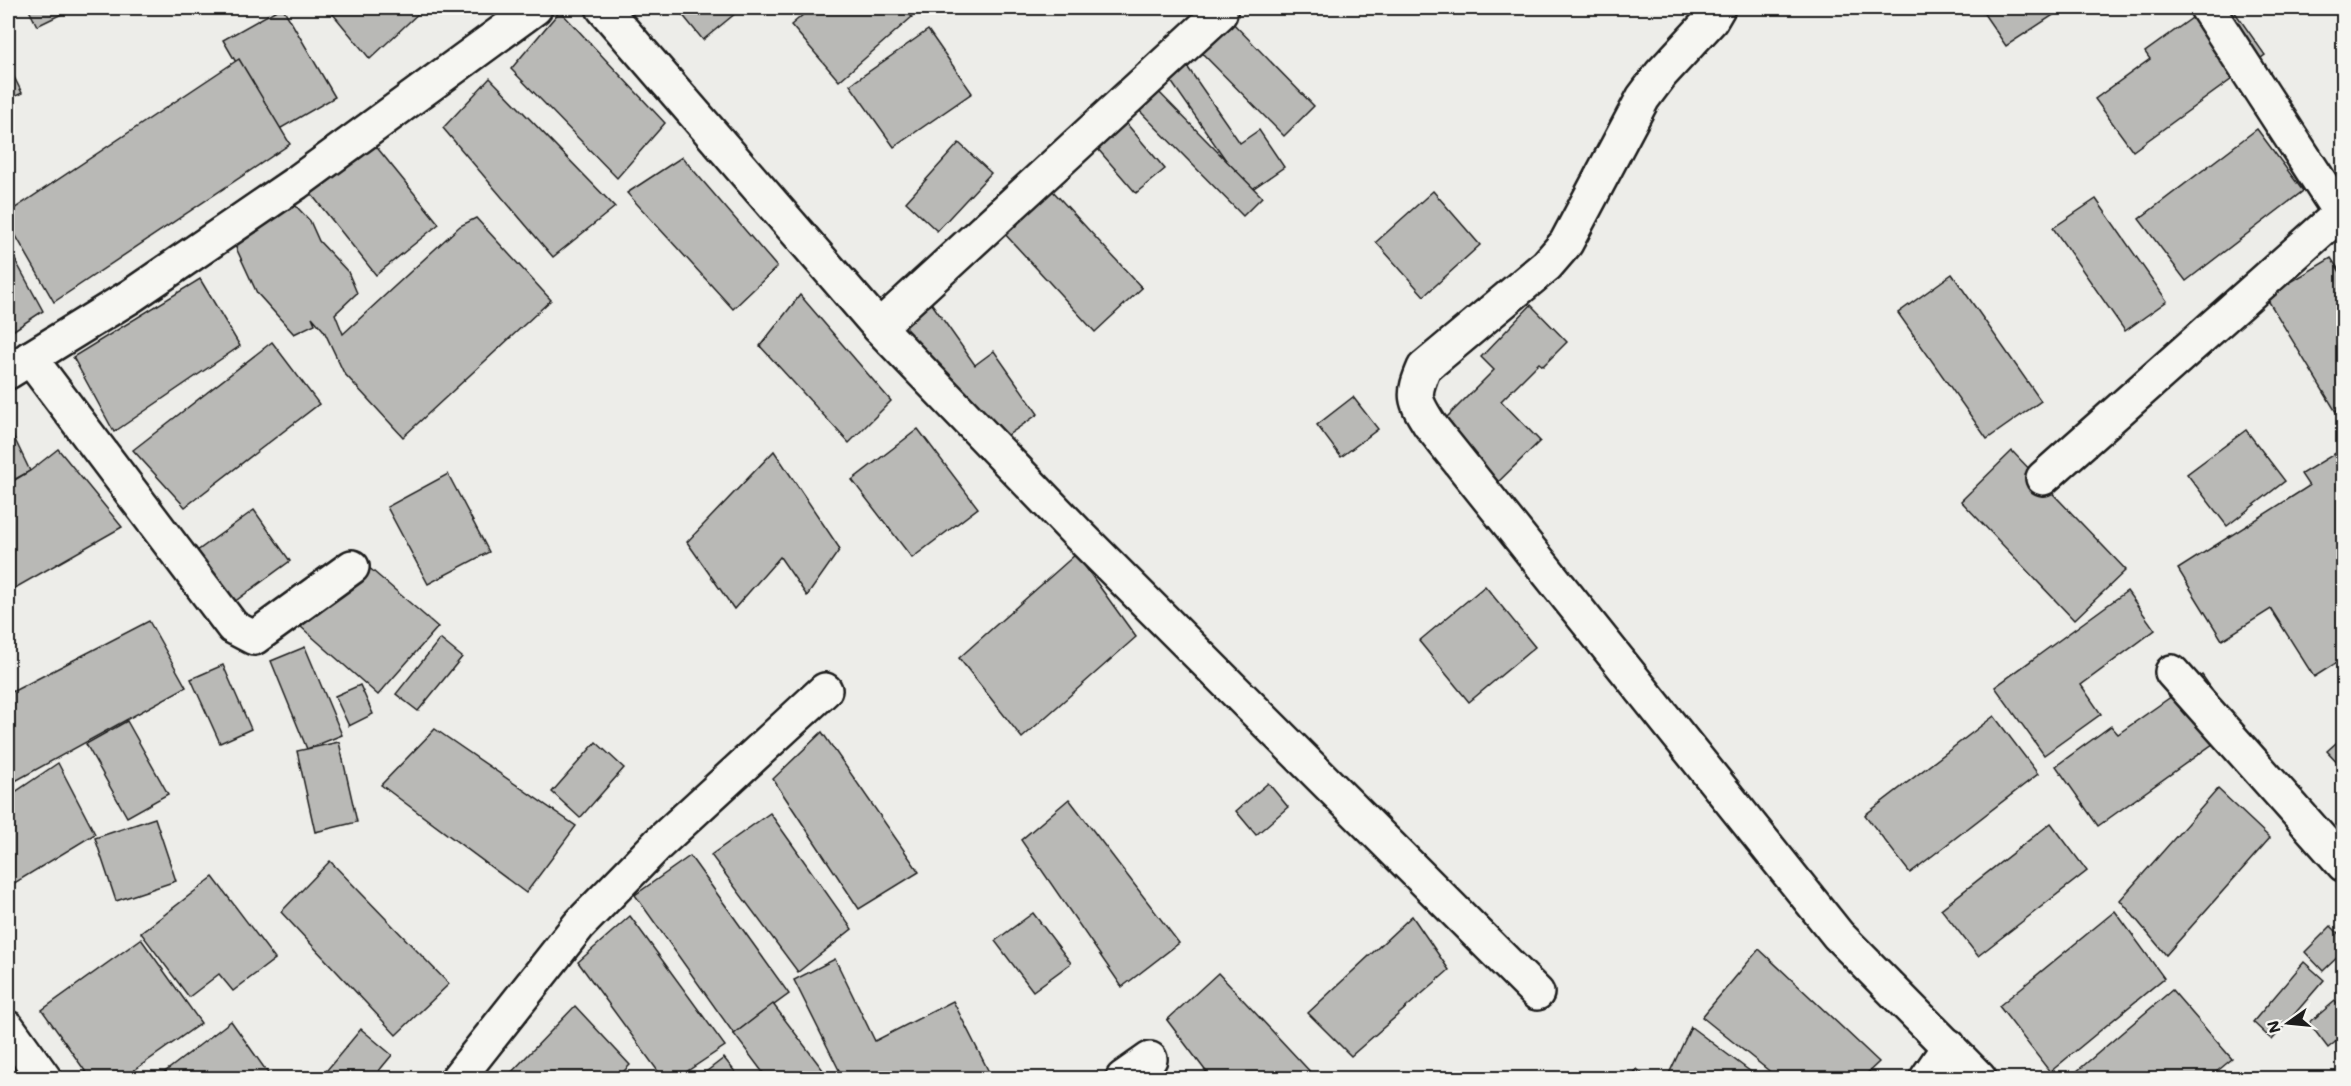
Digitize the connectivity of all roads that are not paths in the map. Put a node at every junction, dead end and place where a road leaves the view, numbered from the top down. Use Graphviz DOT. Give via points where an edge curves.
graph roads {
  1 [pos="535,8"];
  2 [pos="603,8"];
  3 [pos="1718,8"];
  4 [pos="2207,8"];
  5 [pos="1220,13"];
  6 [pos="2342,211"];
  7 [pos="879,327"];
  8 [pos="19,365"];
  9 [pos="2043,478"];
  10 [pos="352,567"];
  11 [pos="2172,672"];
  12 [pos="825,690"];
  13 [pos="2343,865"];
  14 [pos="1537,993"];
  15 [pos="8,1028"];
  16 [pos="1948,1046"];
  17 [pos="1150,1059"];
  18 [pos="44,1078"];
  19 [pos="458,1078"];
  20 [pos="1123,1078"];
  21 [pos="1927,1078"];
  22 [pos="1979,1078"];
  1 -- 8 [label="street" via="296,183 131,296"];
  2 -- 7 [label="street"];
  3 -- 16 [label="street" via="1642,98 1566,243 1547,265 1424,368 1415,388 1417,404 1838,935"];
  4 -- 6 [label="street"];
  5 -- 7 [label="street"];
  6 -- 9 [label="street"];
  7 -- 14 [label="street" via="1079,535"];
  8 -- 10 [label="street" via="233,627 254,638"];
  11 -- 13 [label="street"];
  12 -- 19 [label="street" via="658,844 579,925"];
  15 -- 18 [label="street"];
  16 -- 21 [label="street"];
  16 -- 22 [label="street"];
  17 -- 20 [label="street"];
}
